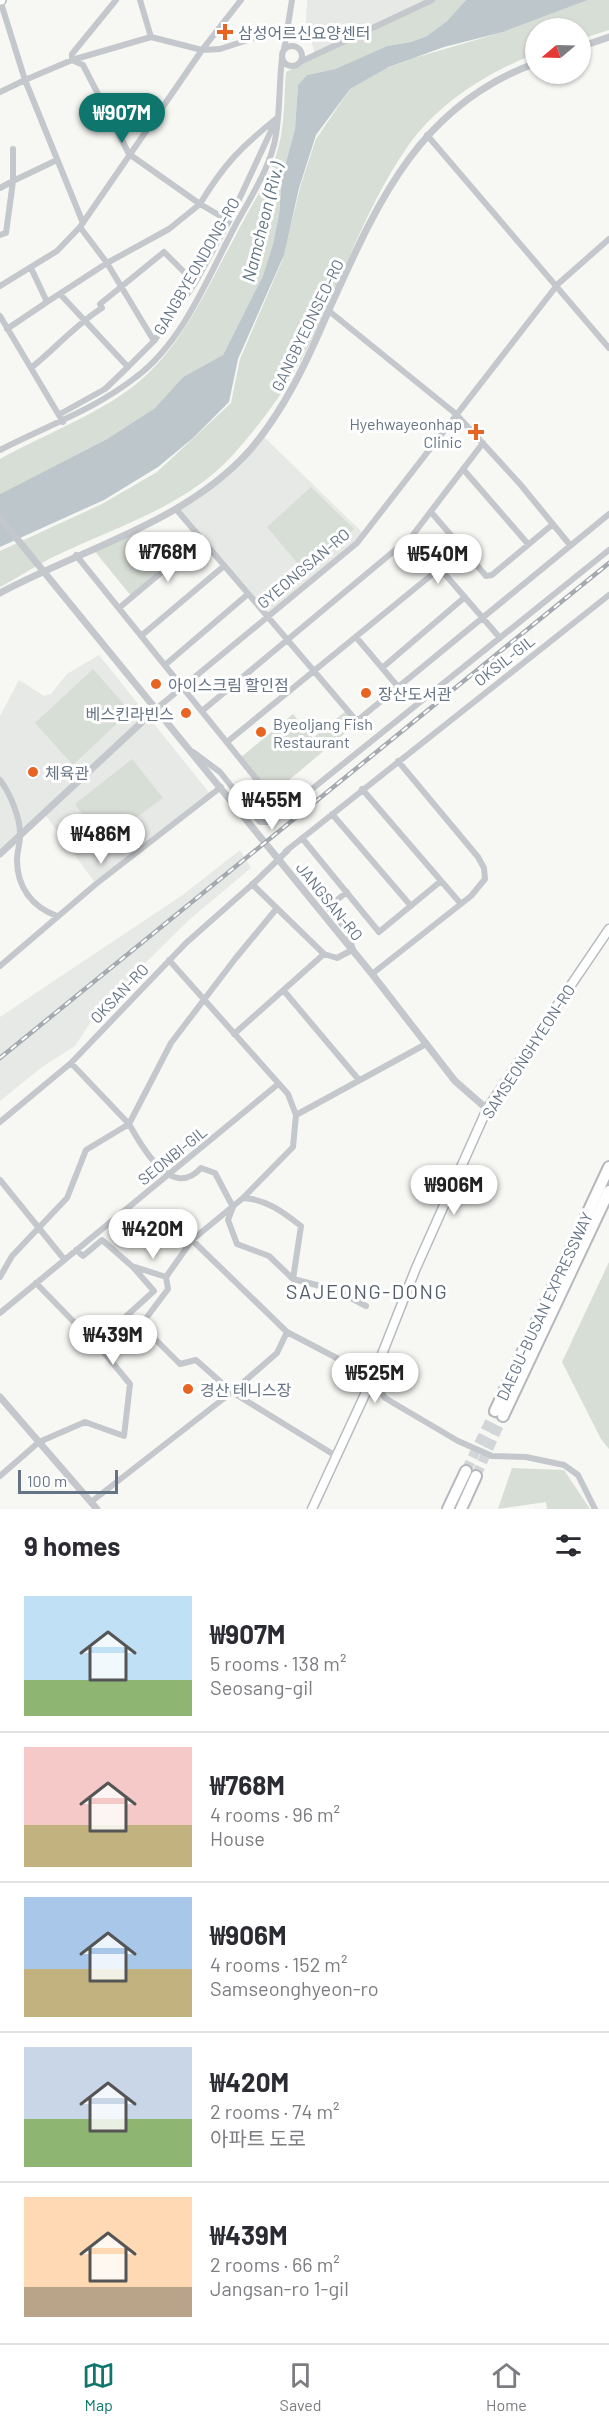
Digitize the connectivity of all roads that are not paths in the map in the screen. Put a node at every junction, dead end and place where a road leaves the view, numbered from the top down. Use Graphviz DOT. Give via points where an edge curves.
graph roads {
  1 [pos="0,0"];
  2 [pos="116,0"];
  3 [pos="140,0"];
  4 [pos="241,0"];
  5 [pos="292,0"];
  6 [pos="432,0"];
  7 [pos="287,30"];
  8 [pos="151,37"];
  9 [pos="609,38"];
  10 [pos="591,44"];
  11 [pos="298,48"];
  12 [pos="202,50"];
  13 [pos="315,54"];
  14 [pos="283,55"];
  15 [pos="72,60"];
  16 [pos="300,62"];
  17 [pos="292,66"];
  18 [pos="525,68"];
  19 [pos="281,79"];
  20 [pos="25,80"];
  21 [pos="1,89"];
  22 [pos="277,118"];
  23 [pos="427,135"];
  24 [pos="13,149"];
  25 [pos="129,154"];
  26 [pos="57,160"];
  27 [pos="13,181"];
  28 [pos="0,188"];
  29 [pos="200,204"];
  30 [pos="229,221"];
  31 [pos="82,225"];
  32 [pos="0,235"];
  33 [pos="609,239"];
  34 [pos="107,263"];
  35 [pos="31,268"];
  36 [pos="195,283"];
  37 [pos="120,285"];
  38 [pos="0,286"];
  39 [pos="556,286"];
  40 [pos="60,294"];
  41 [pos="48,302"];
  42 [pos="329,311"];
  43 [pos="0,316"];
  44 [pos="84,319"];
  45 [pos="8,328"];
  46 [pos="154,341"];
  47 [pos="609,348"];
  48 [pos="128,367"];
  49 [pos="32,368"];
  50 [pos="60,414"];
  51 [pos="456,414"];
  52 [pos="63,422"];
  53 [pos="483,443"];
  54 [pos="0,450"];
  55 [pos="463,469"];
  56 [pos="176,509"];
  57 [pos="431,512"];
  58 [pos="609,514"];
  59 [pos="0,518"];
  60 [pos="553,524"];
  61 [pos="412,536"];
  62 [pos="201,539"];
  63 [pos="528,544"];
  64 [pos="570,545"];
  65 [pos="609,550"];
  66 [pos="76,555"];
  67 [pos="224,566"];
  68 [pos="43,568"];
  69 [pos="440,568"];
  70 [pos="0,593"];
  71 [pos="248,594"];
  72 [pos="609,595"];
  73 [pos="465,597"];
  74 [pos="119,608"];
  75 [pos="267,616"];
  76 [pos="483,617"];
  77 [pos="141,636"];
  78 [pos="356,637"];
  79 [pos="500,638"];
  80 [pos="288,640"];
  81 [pos="165,665"];
  82 [pos="382,668"];
  83 [pos="315,672"];
  84 [pos="182,687"];
  85 [pos="399,688"];
  86 [pos="156,709"];
  87 [pos="202,711"];
  88 [pos="227,742"];
  89 [pos="191,751"];
  90 [pos="398,761"];
  91 [pos="0,780"];
  92 [pos="221,788"];
  93 [pos="362,789"];
  94 [pos="270,796"];
  95 [pos="332,814"];
  96 [pos="20,835"];
  97 [pos="302,838"];
  98 [pos="287,850"];
  99 [pos="0,854"];
  100 [pos="441,881"];
  101 [pos="254,883"];
  102 [pos="347,892"];
  103 [pos="461,904"];
  104 [pos="411,906"];
  105 [pos="277,908"];
  106 [pos="57,916"];
  107 [pos="609,929"];
  108 [pos="353,952"];
  109 [pos="324,954"];
  110 [pos="169,960"];
  111 [pos="0,966"];
  112 [pos="372,974"];
  113 [pos="284,991"];
  114 [pos="203,999"];
  115 [pos="234,1034"];
  116 [pos="426,1044"];
  117 [pos="71,1063"];
  118 [pos="359,1080"];
  119 [pos="277,1085"];
  120 [pos="487,1108"];
  121 [pos="296,1115"];
  122 [pos="0,1122"];
  123 [pos="129,1124"];
  124 [pos="609,1167"];
  125 [pos="168,1176"];
  126 [pos="0,1180"];
  127 [pos="609,1191"];
  128 [pos="243,1198"];
  129 [pos="232,1207"];
  130 [pos="40,1228"];
  131 [pos="192,1240"];
  132 [pos="76,1250"];
  133 [pos="64,1259"];
  134 [pos="134,1267"];
  135 [pos="0,1277"];
  136 [pos="166,1277"];
  137 [pos="294,1279"];
  138 [pos="36,1283"];
  139 [pos="366,1306"];
  140 [pos="0,1312"];
  141 [pos="122,1320"];
  142 [pos="141,1325"];
  143 [pos="287,1332"];
  144 [pos="107,1356"];
  145 [pos="373,1377"];
  146 [pos="232,1392"];
  147 [pos="0,1397"];
  148 [pos="39,1443"];
  149 [pos="336,1456"];
  150 [pos="0,1476"];
  151 [pos="91,1502"];
  152 [pos="98,1509"];
  153 [pos="312,1509"];
  154 [pos="448,1509"];
  155 [pos="461,1509"];
  156 [pos="595,1509"];
  1 -- 20 [label="street"];
  2 -- 15 [label="street" via="72,54"];
  3 -- 8 [label="street"];
  4 -- 12 [label="street"];
  5 -- 7 [label="street, GANGBYEONDONG-RO"];
  6 -- 13 [label="street"];
  7 -- 11 [label="street"];
  7 -- 12 [label="street" via="220,49"];
  7 -- 14 [label="street, GANGBYEONDONG-RO"];
  8 -- 12 [label="street"];
  8 -- 15 [label="street"];
  9 -- 10 [label="street"];
  11 -- 13 [label="street"];
  11 -- 14 [label="street" via="291,46"];
  11 -- 16 [label="street"];
  12 -- 25 [label="street"];
  13 -- 16 [label="street"];
  14 -- 17 [label="street"];
  14 -- 19 [label="street, GANGBYEONDONG-RO"];
  15 -- 20 [label="street"];
  15 -- 25 [label="street" via="83,65"];
  16 -- 17 [label="street"];
  17 -- 19 [label="street"];
  18 -- 23 [label="street, GANGBYEONSEO-RO" via="481,89"];
  19 -- 22 [label="street, GANGBYEONDONG-RO"];
  20 -- 21 [label="street"];
  20 -- 26 [label="street"];
  22 -- 29 [label="street" via="238,149"];
  22 -- 30 [label="street"];
  22 -- 52 [label="street, GANGBYEONDONG-RO" via="267,164 171,340 136,377"];
  23 -- 39 [label="street"];
  23 -- 42 [label="street, GANGBYEONSEO-RO" via="412,151 380,206"];
  24 -- 27 [label="street"];
  25 -- 29 [label="street"];
  25 -- 31 [label="street"];
  26 -- 27 [label="street"];
  26 -- 31 [label="street"];
  27 -- 28 [label="street"];
  27 -- 32 [label="street" via="6,233"];
  29 -- 30 [label="street"];
  29 -- 34 [label="street" via="169,229"];
  30 -- 36 [label="street"];
  31 -- 34 [label="street"];
  31 -- 35 [label="street" via="57,251"];
  33 -- 39 [label="street, GYEONGSAN-RO"];
  34 -- 37 [label="street"];
  34 -- 40 [label="street"];
  35 -- 38 [label="street"];
  35 -- 41 [label="street"];
  36 -- 37 [label="street" via="164,252"];
  36 -- 46 [label="street"];
  37 -- 44 [label="street" via="100,304 102,308"];
  37 -- 46 [label="street"];
  39 -- 47 [label="street"];
  39 -- 51 [label="street, GYEONGSAN-RO"];
  40 -- 41 [label="street"];
  40 -- 44 [label="street"];
  41 -- 45 [label="street"];
  42 -- 51 [label="street"];
  42 -- 56 [label="street, GANGBYEONSEO-RO" via="306,363 265,432 229,470"];
  43 -- 45 [label="street"];
  44 -- 48 [label="street"];
  44 -- 49 [label="street"];
  45 -- 49 [label="street"];
  46 -- 48 [label="street"];
  48 -- 50 [label="street" via="105,389"];
  49 -- 50 [label="street"];
  50 -- 52 [label="street"];
  51 -- 53 [label="street"];
  51 -- 75 [label="street, GYEONGSAN-RO" via="357,543"];
  52 -- 54 [label="street, GANGBYEONDONG-RO"];
  53 -- 55 [label="street"];
  53 -- 60 [label="street"];
  55 -- 57 [label="street"];
  55 -- 63 [label="street"];
  56 -- 62 [label="street"];
  56 -- 66 [label="street, GANGBYEONSEO-RO"];
  57 -- 61 [label="street"];
  57 -- 63 [label="street" via="486,576"];
  58 -- 64 [label="street"];
  59 -- 68 [label="street, JANGSAN-RO"];
  60 -- 63 [label="street"];
  60 -- 64 [label="street"];
  61 -- 69 [label="street"];
  61 -- 80 [label="street"];
  62 -- 67 [label="street"];
  62 -- 74 [label="street"];
  64 -- 76 [label="street"];
  65 -- 79 [label="street"];
  66 -- 68 [label="street, GANGBYEONSEO-RO"];
  66 -- 74 [label="street"];
  67 -- 71 [label="street"];
  67 -- 77 [label="street"];
  68 -- 70 [label="street, GANGBYEONSEO-RO"];
  68 -- 86 [label="street, JANGSAN-RO"];
  69 -- 73 [label="street"];
  69 -- 78 [label="street"];
  71 -- 75 [label="street"];
  71 -- 81 [label="street"];
  72 -- 90 [label="street, OKSIL-GIL"];
  73 -- 76 [label="street"];
  73 -- 82 [label="street"];
  74 -- 77 [label="street"];
  75 -- 80 [label="street"];
  75 -- 84 [label="street, GYEONGSAN-RO"];
  76 -- 79 [label="street"];
  76 -- 85 [label="street"];
  77 -- 81 [label="street"];
  78 -- 82 [label="street"];
  78 -- 83 [label="street"];
  79 -- 89 [label="street" via="267,823 260,822 220,772"];
  80 -- 83 [label="street"];
  80 -- 87 [label="street"];
  81 -- 84 [label="street"];
  82 -- 85 [label="street"];
  83 -- 85 [label="street" via="358,720"];
  83 -- 88 [label="street"];
  84 -- 86 [label="street, GYEONGSAN-RO"];
  84 -- 87 [label="street"];
  86 -- 89 [label="street, JANGSAN-RO"];
  86 -- 96 [label="street, GYEONGSAN-RO"];
  87 -- 88 [label="street"];
  88 -- 94 [label="street"];
  89 -- 92 [label="street, JANGSAN-RO"];
  90 -- 93 [label="street, OKSIL-GIL"];
  90 -- 103 [label="street" via="484,867 485,879"];
  91 -- 96 [label="street" via="9,795"];
  92 -- 106 [label="street"];
  92 -- 108 [label="street, JANGSAN-RO"];
  93 -- 95 [label="street, OKSIL-GIL"];
  93 -- 100 [label="street"];
  95 -- 97 [label="street, OKSIL-GIL"];
  95 -- 104 [label="street"];
  96 -- 99 [label="street, GYEONGSAN-RO"];
  96 -- 106 [label="street" via="17,859 22,885 39,908"];
  97 -- 98 [label="street, OKSIL-GIL"];
  97 -- 102 [label="street"];
  98 -- 101 [label="street, OKSAN-RO, bridge"];
  100 -- 103 [label="street"];
  100 -- 104 [label="street"];
  101 -- 105 [label="street"];
  101 -- 110 [label="street, OKSAN-RO"];
  102 -- 104 [label="street" via="380,932"];
  102 -- 108 [label="street" via="328,908 348,932"];
  103 -- 112 [label="street"];
  105 -- 109 [label="street"];
  105 -- 114 [label="street"];
  106 -- 111 [label="street"];
  107 -- 120 [label="main road, SAMSEONGHYEON-RO"];
  108 -- 109 [label="street" via="337,958"];
  108 -- 112 [label="street, JANGSAN-RO"];
  109 -- 113 [label="street"];
  110 -- 114 [label="street"];
  110 -- 117 [label="street, OKSAN-RO"];
  112 -- 116 [label="street, JANGSAN-RO"];
  113 -- 115 [label="street"];
  113 -- 118 [label="street"];
  114 -- 115 [label="street"];
  114 -- 123 [label="street" via="171,1043"];
  115 -- 119 [label="street"];
  116 -- 118 [label="street"];
  116 -- 120 [label="street, JANGSAN-RO" via="455,1081"];
  117 -- 122 [label="street, OKSAN-RO"];
  117 -- 123 [label="street"];
  118 -- 121 [label="street"];
  119 -- 121 [label="street" via="288,1094"];
  119 -- 125 [label="street, SEONBI-GIL"];
  120 -- 145 [label="main road, SAMSEONGHYEON-RO"];
  121 -- 128 [label="street" via="293,1147"];
  123 -- 125 [label="street"];
  123 -- 130 [label="street" via="86,1150 67,1198"];
  124 -- 127 [label="highway, DAEGU-BUSAN EXPRESSWAY" via="499,1414"];
  125 -- 129 [label="street" via="179,1180 192,1178 201,1168 215,1173"];
  125 -- 132 [label="street, SEONBI-GIL"];
  126 -- 130 [label="street"];
  128 -- 129 [label="street"];
  128 -- 137 [label="street" via="258,1199 301,1226"];
  129 -- 131 [label="street"];
  129 -- 137 [label="street" via="228,1220 237,1244 269,1256"];
  130 -- 133 [label="street"];
  130 -- 135 [label="street" via="12,1256"];
  131 -- 136 [label="street"];
  131 -- 143 [label="street"];
  132 -- 133 [label="street, SEONBI-GIL"];
  132 -- 134 [label="street" via="83,1256 102,1240"];
  133 -- 138 [label="street, SEONBI-GIL"];
  134 -- 136 [label="street"];
  134 -- 141 [label="street" via="154,1291"];
  136 -- 142 [label="street" via="168,1289"];
  137 -- 139 [label="street" via="336,1290"];
  138 -- 140 [label="street, SEONBI-GIL"];
  138 -- 144 [label="street"];
  142 -- 144 [label="street"];
  142 -- 146 [label="street" via="180,1364 196,1360"];
  143 -- 145 [label="street"];
  143 -- 146 [label="street" via="277,1353"];
  144 -- 148 [label="street" via="130,1384 124,1436 85,1422"];
  145 -- 149 [label="main road, SAMSEONGHYEON-RO"];
  145 -- 156 [label="street" via="385,1398 458,1441 492,1456 525,1457 564,1465 578,1475"];
  146 -- 149 [label="street"];
  146 -- 151 [label="street"];
  147 -- 148 [label="street"];
  148 -- 150 [label="street"];
  148 -- 151 [label="street"];
  149 -- 153 [label="main road, SAMSEONGHYEON-RO"];
  151 -- 152 [label="street"];
  154 -- 155 [label="highway" via="471,1474"];
}
